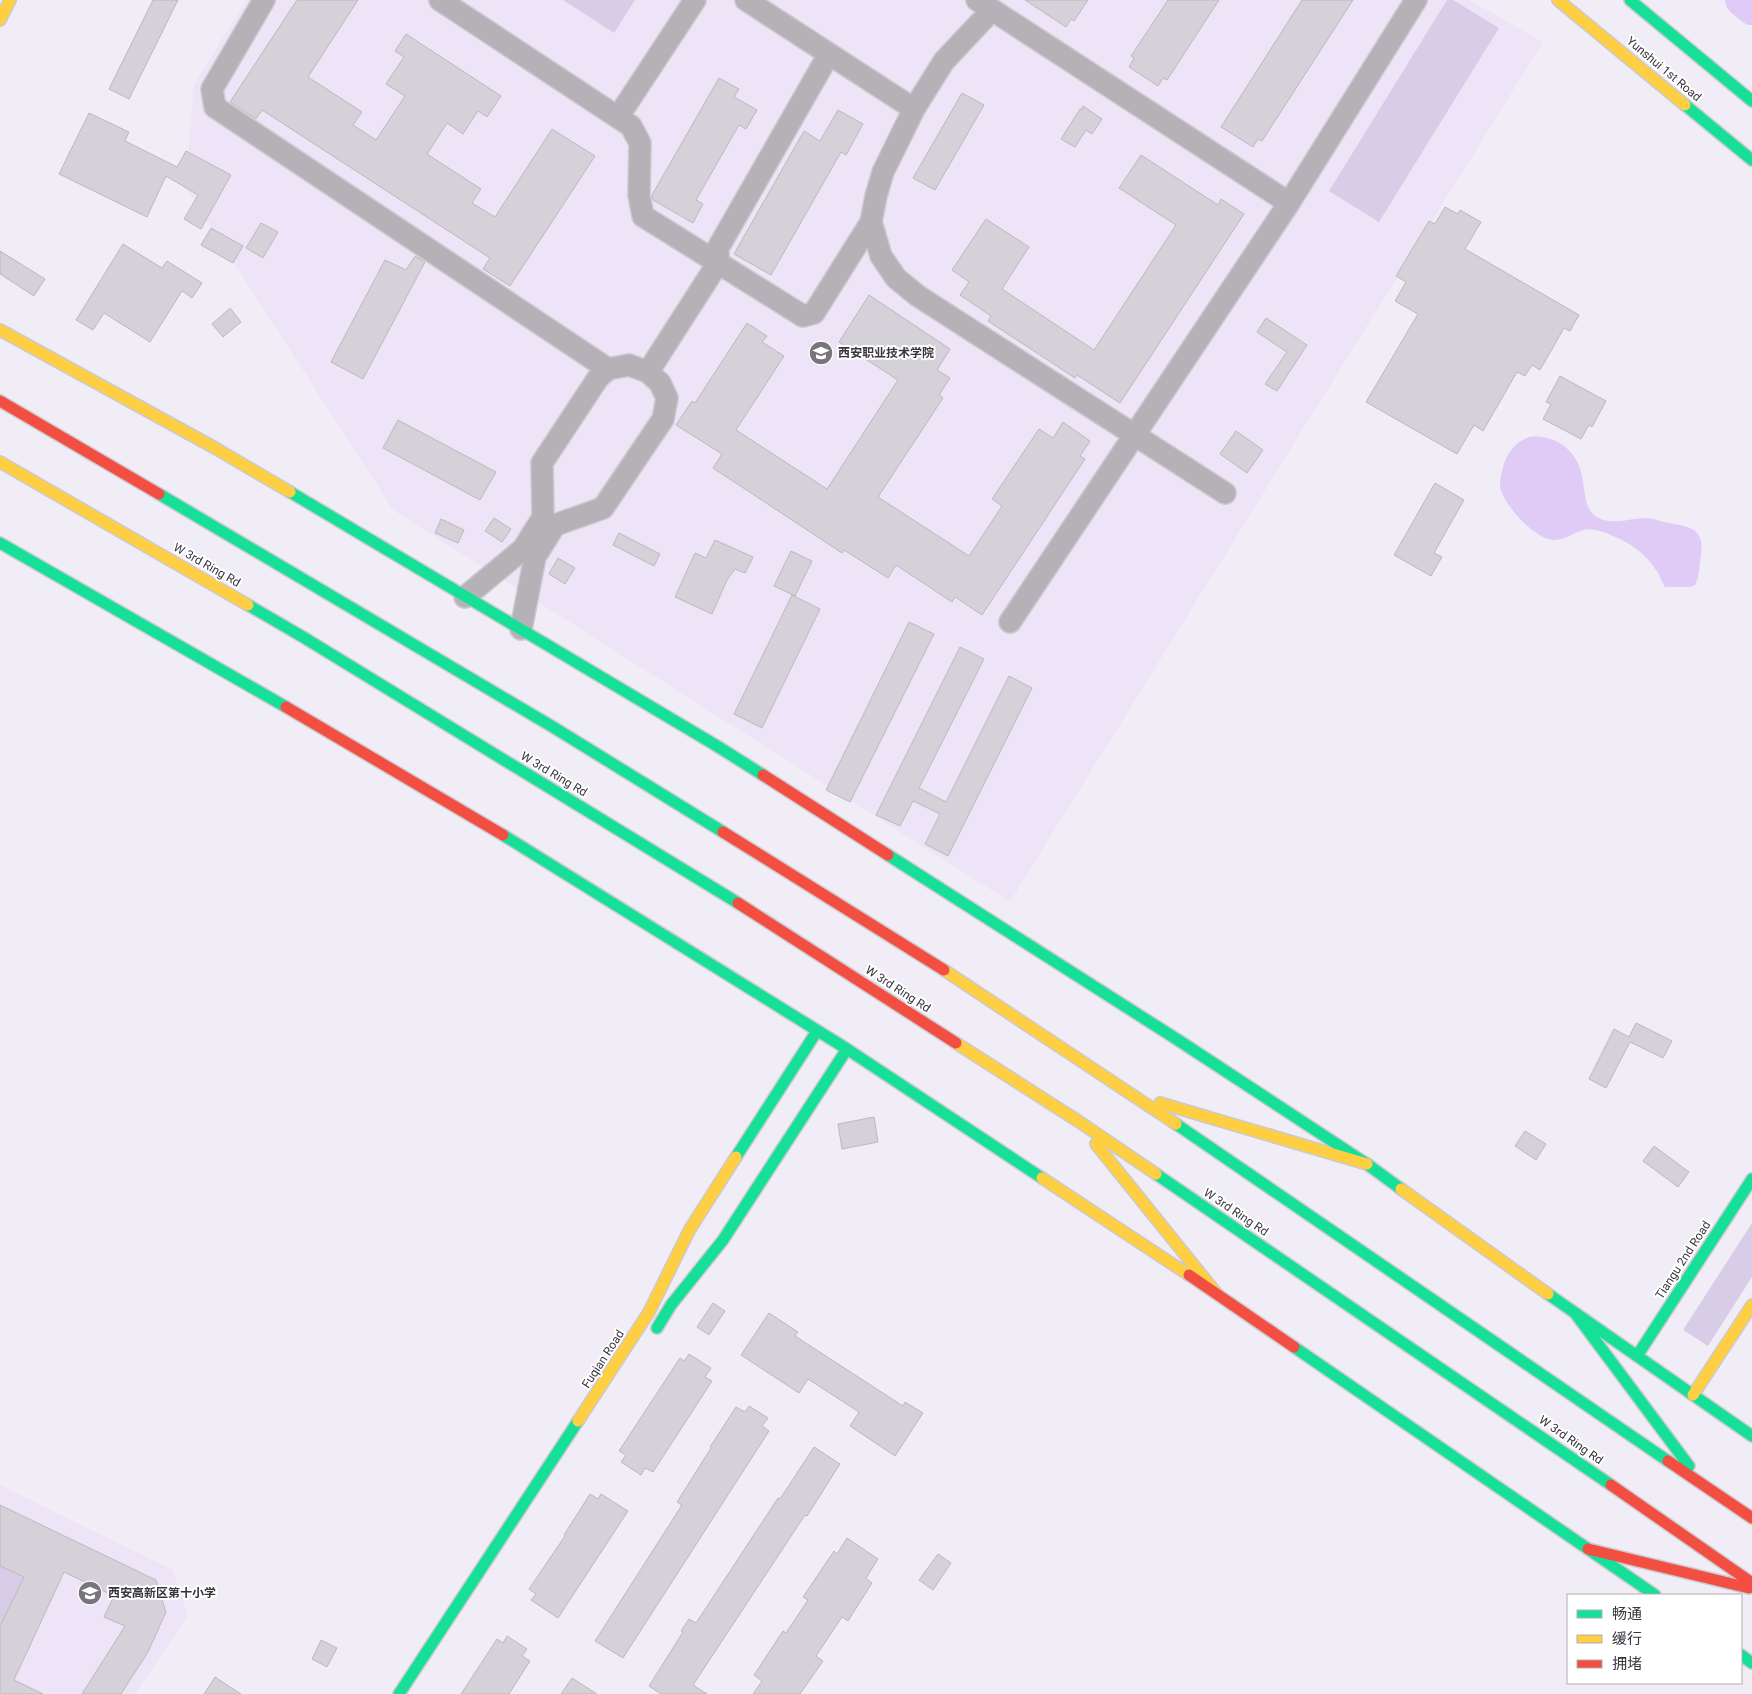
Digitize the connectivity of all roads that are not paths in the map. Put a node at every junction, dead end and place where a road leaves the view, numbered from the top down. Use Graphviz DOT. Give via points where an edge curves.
graph roads {
  1 [pos="10,0"];
  2 [pos="264,0"];
  3 [pos="440,0"];
  4 [pos="695,0"];
  5 [pos="746,0"];
  6 [pos="1416,0"];
  7 [pos="1558,0"];
  8 [pos="1630,0"];
  9 [pos="984,5"];
  10 [pos="0,20"];
  11 [pos="829,54"];
  12 [pos="1752,101"];
  13 [pos="914,109"];
  14 [pos="618,117"];
  15 [pos="1752,160"];
  16 [pos="1290,203"];
  17 [pos="871,222"];
  18 [pos="718,263"];
  19 [pos="0,330"];
  20 [pos="608,369"];
  21 [pos="648,372"];
  22 [pos="0,401"];
  23 [pos="1134,435"];
  24 [pos="0,462"];
  25 [pos="1225,493"];
  26 [pos="0,543"];
  27 [pos="466,596"];
  28 [pos="1010,622"];
  29 [pos="521,630"];
  30 [pos="817,1032"];
  31 [pos="847,1050"];
  32 [pos="1135,1096"];
  33 [pos="1078,1122"];
  34 [pos="1367,1164"];
  35 [pos="1752,1179"];
  36 [pos="1216,1293"];
  37 [pos="1752,1305"];
  38 [pos="1575,1313"];
  39 [pos="650,1338"];
  40 [pos="1637,1356"];
  41 [pos="1692,1395"];
  42 [pos="1752,1436"];
  43 [pos="1701,1483"];
  44 [pos="1752,1518"];
  45 [pos="1588,1549"];
  46 [pos="1752,1583"];
  47 [pos="1752,1589"];
  48 [pos="1654,1594"];
  49 [pos="400,1694"];
  1 -- 10 [label="main road"];
  2 -- 20 [label="street" via="212,89 215,107"];
  3 -- 14 [label="street"];
  4 -- 14 [label="street"];
  5 -- 11 [label="street"];
  6 -- 16 [label="street"];
  7 -- 15 [label="main road, Yunshui 1st Road"];
  8 -- 12 [label="main road"];
  9 -- 13 [label="street"];
  9 -- 16 [label="street"];
  11 -- 13 [label="street"];
  11 -- 18 [label="street" via="718,248"];
  13 -- 17 [label="street" via="883,172"];
  14 -- 18 [label="street" via="631,126 640,143 639,195 643,216"];
  16 -- 23 [label="street"];
  17 -- 18 [label="street" via="814,313 803,316"];
  17 -- 23 [label="street" via="881,256 903,284"];
  18 -- 21 [label="street"];
  19 -- 27 [label="main road" via="215,448"];
  20 -- 21 [label="street" via="629,365"];
  20 -- 27 [label="street" via="598,378 542,463 543,517 523,549"];
  21 -- 29 [label="street" via="660,383 667,398 663,419 603,508 555,525 535,556"];
  22 -- 32 [label="main road" via="553,727 932,962"];
  23 -- 25 [label="street"];
  23 -- 28 [label="street"];
  24 -- 33 [label="main road, W 3rd Ring Rd" via="303,637 730,898"];
  26 -- 30 [label="main road" via="526,849"];
  27 -- 29 [label="main road"];
  29 -- 34 [label="main road" via="717,746"];
  30 -- 31 [label="main road"];
  30 -- 49 [label="main road, Fuqian Road" via="690,1229 649,1312"];
  31 -- 36 [label="main road"];
  31 -- 39 [label="main road" via="723,1240"];
  32 -- 34 [label="main road"];
  32 -- 43 [label="main road"];
  33 -- 36 [label="main road"];
  33 -- 46 [label="main road, W 3rd Ring Rd" via="1484,1396"];
  34 -- 38 [label="main road"];
  35 -- 40 [label="main road, Tiangu 2nd Road"];
  36 -- 45 [label="main road"];
  37 -- 41 [label="main road"];
  38 -- 40 [label="main road"];
  38 -- 43 [label="main road"];
  40 -- 41 [label="main road"];
  41 -- 42 [label="main road"];
  43 -- 44 [label="main road"];
  45 -- 47 [label="main road"];
  45 -- 48 [label="main road"];
}
